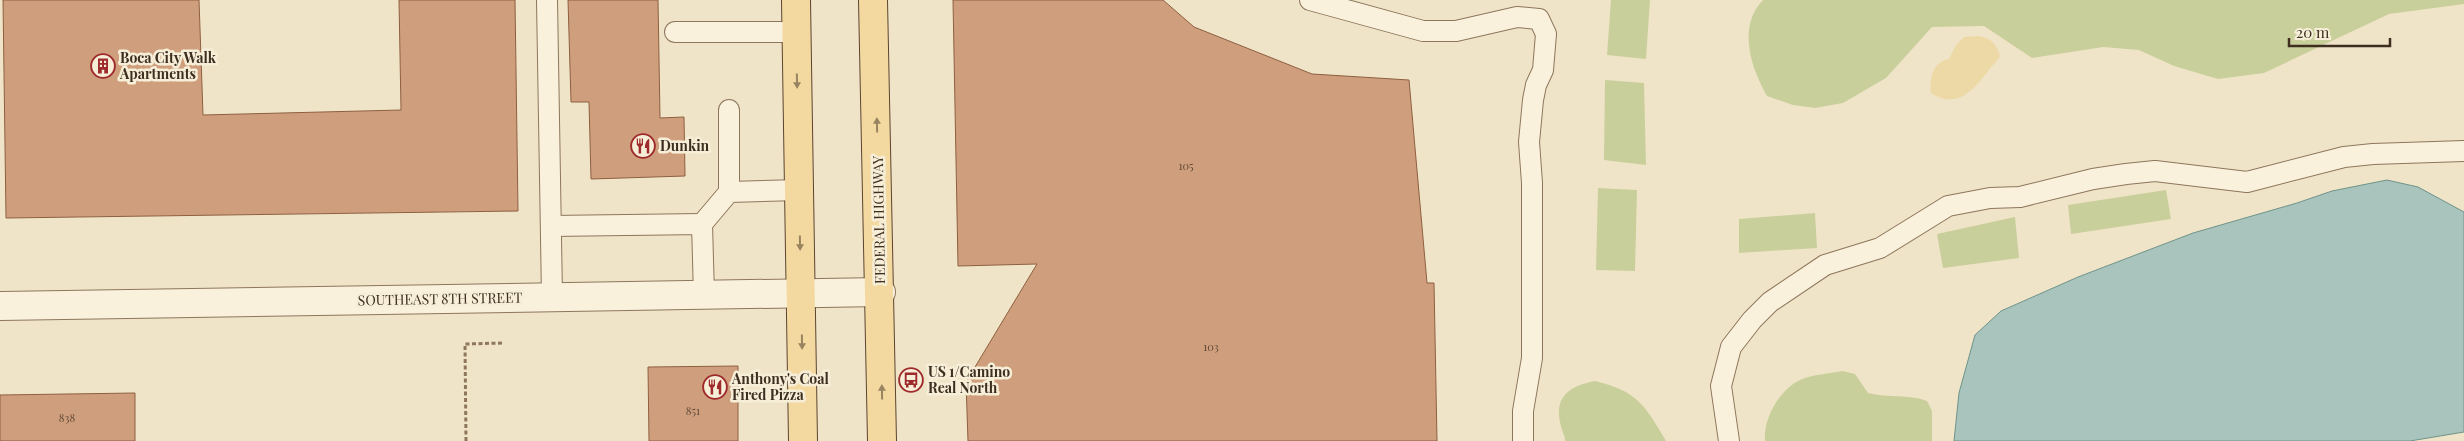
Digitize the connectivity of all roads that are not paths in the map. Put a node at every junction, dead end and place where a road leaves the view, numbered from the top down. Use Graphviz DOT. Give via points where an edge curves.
graph roads {
  1 [pos="547,0"];
  2 [pos="796,0"];
  3 [pos="873,0"];
  4 [pos="1310,0"];
  5 [pos="675,32"];
  6 [pos="796,32"];
  7 [pos="729,110"];
  8 [pos="2464,151"];
  9 [pos="799,190"];
  10 [pos="730,192"];
  11 [pos="702,224"];
  12 [pos="551,226"];
  13 [pos="881,292"];
  14 [pos="801,293"];
  15 [pos="704,295"];
  16 [pos="552,297"];
  17 [pos="0,306"];
  18 [pos="803,441"];
  19 [pos="882,441"];
  20 [pos="1523,441"];
  21 [pos="1729,441"];
  1 -- 12 [label="lane"];
  2 -- 6 [label="main road"];
  13 -- 3 [label="main road, FEDERAL HIGHWAY, one-way"];
  4 -- 20 [label="lane" via="1423,31 1456,31 1517,17 1539,19 1546,34 1543,70 1532,100 1529,142 1532,358"];
  5 -- 6 [label="lane"];
  6 -- 9 [label="main road, one-way"];
  7 -- 10 [label="lane"];
  8 -- 21 [label="lane" via="2344,157 2246,182 2155,171 2126,174 2020,197 1990,198 1948,206 1880,248 1825,265 1770,302 1752,320 1731,347 1721,386"];
  9 -- 10 [label="lane"];
  9 -- 14 [label="main road, one-way"];
  10 -- 11 [label="lane"];
  11 -- 12 [label="lane"];
  11 -- 15 [label="lane"];
  12 -- 16 [label="lane"];
  13 -- 14 [label="street, SOUTHEAST 8TH STREET"];
  19 -- 13 [label="main road, FEDERAL HIGHWAY, one-way"];
  14 -- 15 [label="street, SOUTHEAST 8TH STREET"];
  14 -- 18 [label="main road, one-way"];
  15 -- 16 [label="street, SOUTHEAST 8TH STREET"];
  16 -- 17 [label="street, SOUTHEAST 8TH STREET"];
}
